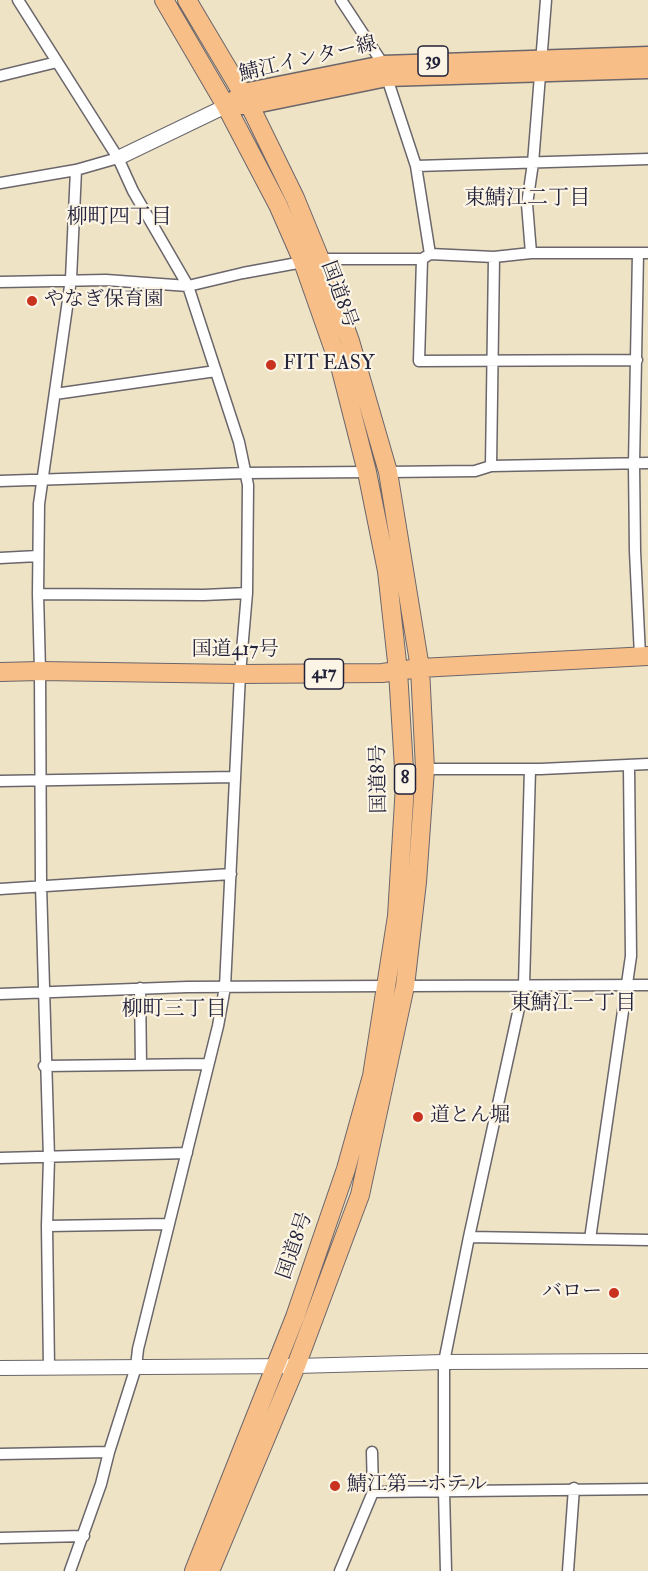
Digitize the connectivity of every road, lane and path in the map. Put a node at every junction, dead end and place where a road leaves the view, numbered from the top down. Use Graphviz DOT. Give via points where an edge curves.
graph roads {
  1 [pos="18,0"];
  2 [pos="164,0"];
  3 [pos="187,0"];
  4 [pos="341,0"];
  5 [pos="546,0"];
  6 [pos="648,55"];
  7 [pos="57,62"];
  8 [pos="542,65"];
  9 [pos="648,70"];
  10 [pos="385,71"];
  11 [pos="0,76"];
  12 [pos="246,99"];
  13 [pos="226,106"];
  14 [pos="118,158"];
  15 [pos="648,159"];
  16 [pos="533,163"];
  17 [pos="416,166"];
  18 [pos="76,170"];
  19 [pos="0,183"];
  20 [pos="531,253"];
  21 [pos="643,253"];
  22 [pos="426,257"];
  23 [pos="494,257"];
  24 [pos="311,260"];
  25 [pos="71,279"];
  26 [pos="0,282"];
  27 [pos="188,286"];
  28 [pos="494,360"];
  29 [pos="637,360"];
  30 [pos="216,371"];
  31 [pos="55,394"];
  32 [pos="648,463"];
  33 [pos="634,464"];
  34 [pos="491,466"];
  35 [pos="367,472"];
  36 [pos="388,472"];
  37 [pos="246,473"];
  38 [pos="42,480"];
  39 [pos="0,481"];
  40 [pos="38,556"];
  41 [pos="0,558"];
  42 [pos="247,593"];
  43 [pos="38,594"];
  44 [pos="644,656"];
  45 [pos="420,668"];
  46 [pos="40,670"];
  47 [pos="398,671"];
  48 [pos="0,672"];
  49 [pos="240,674"];
  50 [pos="648,764"];
  51 [pos="629,766"];
  52 [pos="426,769"];
  53 [pos="530,769"];
  54 [pos="235,777"];
  55 [pos="40,780"];
  56 [pos="0,781"];
  57 [pos="231,874"];
  58 [pos="41,885"];
  59 [pos="0,889"];
  60 [pos="524,985"];
  61 [pos="648,985"];
  62 [pos="396,986"];
  63 [pos="627,986"];
  64 [pos="225,987"];
  65 [pos="140,988"];
  66 [pos="44,992"];
  67 [pos="0,994"];
  68 [pos="207,1064"];
  69 [pos="141,1065"];
  70 [pos="45,1066"];
  71 [pos="187,1153"];
  72 [pos="0,1158"];
  73 [pos="49,1158"];
  74 [pos="169,1224"];
  75 [pos="47,1226"];
  76 [pos="469,1238"];
  77 [pos="590,1239"];
  78 [pos="648,1240"];
  79 [pos="648,1361"];
  80 [pos="444,1362"];
  81 [pos="276,1366"];
  82 [pos="296,1366"];
  83 [pos="136,1367"];
  84 [pos="0,1368"];
  85 [pos="49,1368"];
  86 [pos="109,1452"];
  87 [pos="372,1452"];
  88 [pos="0,1454"];
  89 [pos="574,1488"];
  90 [pos="648,1489"];
  91 [pos="444,1491"];
  92 [pos="373,1492"];
  93 [pos="84,1536"];
  94 [pos="0,1538"];
  95 [pos="70,1571"];
  96 [pos="194,1571"];
  97 [pos="210,1571"];
  98 [pos="340,1571"];
  99 [pos="446,1571"];
  100 [pos="568,1571"];
  1 -- 7 [label="street"];
  2 -- 13 [label="highway, 国道8号 / 8"];
  3 -- 12 [label="highway, 国道8号 / 8"];
  4 -- 10 [label="street"];
  5 -- 8 [label="street"];
  6 -- 8 [label="main road, 鯖江インター線 / 39"];
  7 -- 11 [label="street"];
  7 -- 14 [label="street"];
  8 -- 9 [label="main road, 鯖江インター線 / 39"];
  8 -- 10 [label="main road, 鯖江インター線 / 39"];
  8 -- 16 [label="street"];
  10 -- 12 [label="main road, 鯖江インター線 / 39"];
  10 -- 17 [label="street"];
  12 -- 13 [label="main road, 鯖江インター線 / 39"];
  12 -- 24 [label="highway, 国道8号 / 8" via="295,198"];
  13 -- 14 [label="street"];
  13 -- 24 [label="highway, 国道8号 / 8"];
  14 -- 18 [label="street"];
  14 -- 27 [label="street"];
  15 -- 16 [label="street"];
  16 -- 17 [label="street"];
  16 -- 20 [label="street" via="527,204"];
  17 -- 22 [label="street"];
  18 -- 19 [label="street"];
  18 -- 25 [label="street"];
  20 -- 21 [label="street"];
  20 -- 23 [label="street"];
  21 -- 29 [label="street"];
  22 -- 23 [label="street"];
  22 -- 24 [label="street"];
  22 -- 28 [label="street" via="419,361"];
  23 -- 28 [label="street"];
  24 -- 27 [label="street"];
  24 -- 35 [label="highway, 国道8号 / 8"];
  24 -- 36 [label="highway, 国道8号 / 8" via="350,341"];
  25 -- 26 [label="street"];
  25 -- 27 [label="street"];
  25 -- 31 [label="street"];
  27 -- 30 [label="street"];
  28 -- 29 [label="street"];
  28 -- 34 [label="street"];
  29 -- 33 [label="street"];
  30 -- 31 [label="street"];
  30 -- 37 [label="street"];
  31 -- 38 [label="street"];
  32 -- 33 [label="street"];
  33 -- 34 [label="street"];
  33 -- 44 [label="street" via="635,551"];
  34 -- 36 [label="street" via="475,471"];
  35 -- 37 [label="street"];
  35 -- 47 [label="highway, 国道8号 / 8" via="387,571"];
  36 -- 45 [label="highway, 国道8号 / 8"];
  37 -- 38 [label="street"];
  37 -- 42 [label="street"];
  38 -- 39 [label="street"];
  38 -- 40 [label="street"];
  40 -- 41 [label="street"];
  40 -- 43 [label="street"];
  42 -- 43 [label="street"];
  42 -- 49 [label="street"];
  43 -- 46 [label="street"];
  44 -- 45 [label="highway, 国道417号 / 417"];
  45 -- 47 [label="highway, 国道417号 / 417"];
  45 -- 52 [label="highway, 国道8号 / 8"];
  46 -- 48 [label="highway, 国道417号 / 417"];
  46 -- 49 [label="highway, 国道417号 / 417"];
  46 -- 55 [label="street"];
  47 -- 49 [label="highway, 国道417号 / 417"];
  47 -- 62 [label="highway, 国道8号 / 8" via="405,785"];
  49 -- 54 [label="street"];
  50 -- 51 [label="street"];
  51 -- 53 [label="street"];
  51 -- 63 [label="street" via="631,956"];
  52 -- 53 [label="street"];
  52 -- 62 [label="highway, 国道8号 / 8" via="417,882"];
  53 -- 60 [label="street"];
  54 -- 55 [label="street"];
  54 -- 57 [label="street"];
  55 -- 56 [label="street"];
  55 -- 58 [label="street"];
  57 -- 58 [label="street"];
  57 -- 64 [label="street"];
  58 -- 59 [label="street"];
  58 -- 66 [label="street"];
  60 -- 62 [label="street"];
  60 -- 63 [label="street"];
  60 -- 76 [label="street"];
  61 -- 63 [label="street"];
  62 -- 64 [label="street"];
  62 -- 81 [label="highway, 国道8号 / 8" via="346,1168"];
  62 -- 82 [label="highway, 国道8号 / 8" via="360,1195"];
  63 -- 77 [label="street"];
  64 -- 65 [label="street"];
  64 -- 68 [label="street"];
  65 -- 66 [label="street"];
  65 -- 69 [label="street"];
  66 -- 67 [label="street"];
  66 -- 70 [label="street"];
  68 -- 69 [label="street"];
  68 -- 71 [label="street"];
  69 -- 70 [label="street"];
  70 -- 73 [label="street"];
  71 -- 73 [label="street"];
  71 -- 74 [label="street"];
  72 -- 73 [label="street"];
  73 -- 75 [label="street"];
  74 -- 75 [label="street"];
  74 -- 83 [label="street"];
  75 -- 85 [label="street"];
  76 -- 77 [label="street"];
  76 -- 80 [label="street"];
  77 -- 78 [label="street"];
  79 -- 80 [label="street"];
  80 -- 82 [label="street"];
  80 -- 91 [label="street"];
  81 -- 82 [label="street"];
  81 -- 83 [label="street"];
  81 -- 96 [label="highway, 国道8号 / 8"];
  82 -- 97 [label="highway, 国道8号 / 8"];
  83 -- 85 [label="street"];
  83 -- 86 [label="street"];
  84 -- 85 [label="street"];
  86 -- 88 [label="street"];
  86 -- 93 [label="street"];
  87 -- 92 [label="street"];
  89 -- 90 [label="street"];
  89 -- 91 [label="street"];
  89 -- 100 [label="street"];
  91 -- 92 [label="street"];
  91 -- 99 [label="street"];
  92 -- 98 [label="street"];
  93 -- 94 [label="street"];
  93 -- 95 [label="street"];
}
